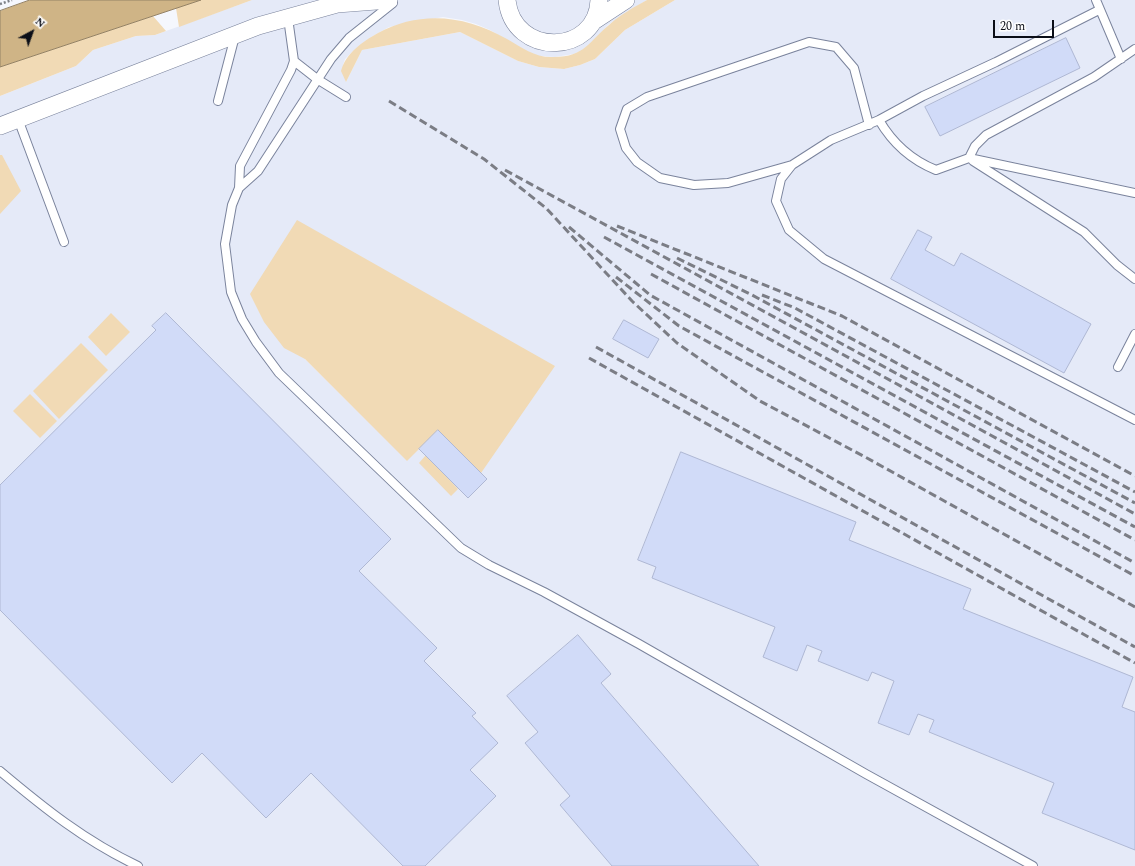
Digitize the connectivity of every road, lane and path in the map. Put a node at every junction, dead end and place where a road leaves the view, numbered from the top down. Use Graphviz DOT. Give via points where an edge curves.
graph roads {
  1 [pos="12,0"];
  2 [pos="389,0"];
  3 [pos="397,0"];
  4 [pos="507,0"];
  5 [pos="599,0"];
  6 [pos="626,0"];
  7 [pos="1096,0"];
  8 [pos="0,4"];
  9 [pos="1099,10"];
  10 [pos="288,18"];
  11 [pos="594,21"];
  12 [pos="235,35"];
  13 [pos="1135,49"];
  14 [pos="1122,59"];
  15 [pos="294,61"];
  16 [pos="317,78"];
  17 [pos="346,97"];
  18 [pos="218,101"];
  19 [pos="18,119"];
  20 [pos="879,120"];
  21 [pos="869,124"];
  22 [pos="0,126"];
  23 [pos="969,158"];
  24 [pos="792,165"];
  25 [pos="239,188"];
  26 [pos="1135,193"];
  27 [pos="64,242"];
  28 [pos="1135,279"];
  29 [pos="1135,334"];
  30 [pos="1118,367"];
  31 [pos="1135,420"];
  32 [pos="0,771"];
  33 [pos="138,866"];
  34 [pos="1033,866"];
  1 -- 8 [label="path"];
  2 -- 10 [label="street" via="337,4"];
  3 -- 16 [label="lane" via="349,38"];
  4 -- 11 [label="street" via="514,24 526,35 540,42 555,44 570,41 584,32"];
  5 -- 11 [label="street"];
  6 -- 11 [label="street"];
  7 -- 9 [label="lane"];
  9 -- 14 [label="lane"];
  9 -- 20 [label="lane"];
  10 -- 12 [label="street"];
  10 -- 15 [label="lane"];
  12 -- 18 [label="lane"];
  12 -- 19 [label="street"];
  13 -- 14 [label="lane"];
  14 -- 23 [label="lane" via="986,136 975,146"];
  15 -- 16 [label="lane"];
  15 -- 25 [label="lane" via="286,82 240,166"];
  16 -- 17 [label="lane"];
  16 -- 25 [label="lane" via="258,170"];
  19 -- 22 [label="street"];
  19 -- 27 [label="lane"];
  20 -- 21 [label="lane"];
  20 -- 23 [label="lane" via="887,134 920,164 936,170"];
  21 -- 24 [label="lane" via="831,140"];
  21 -- 24 [label="lane" via="854,68 836,47 810,42 647,97 627,109 620,130 626,148 637,162 660,178 694,185 728,183"];
  23 -- 26 [label="lane"];
  23 -- 28 [label="lane" via="1084,232 1117,266"];
  24 -- 31 [label="lane" via="781,179 776,201 789,230 824,259"];
  25 -- 34 [label="lane" via="229,215 225,244 231,292 242,319 256,342 280,373 461,548 638,644"];
  29 -- 30 [label="lane"];
  32 -- 33 [label="lane" via="54,815 105,850"];
}
